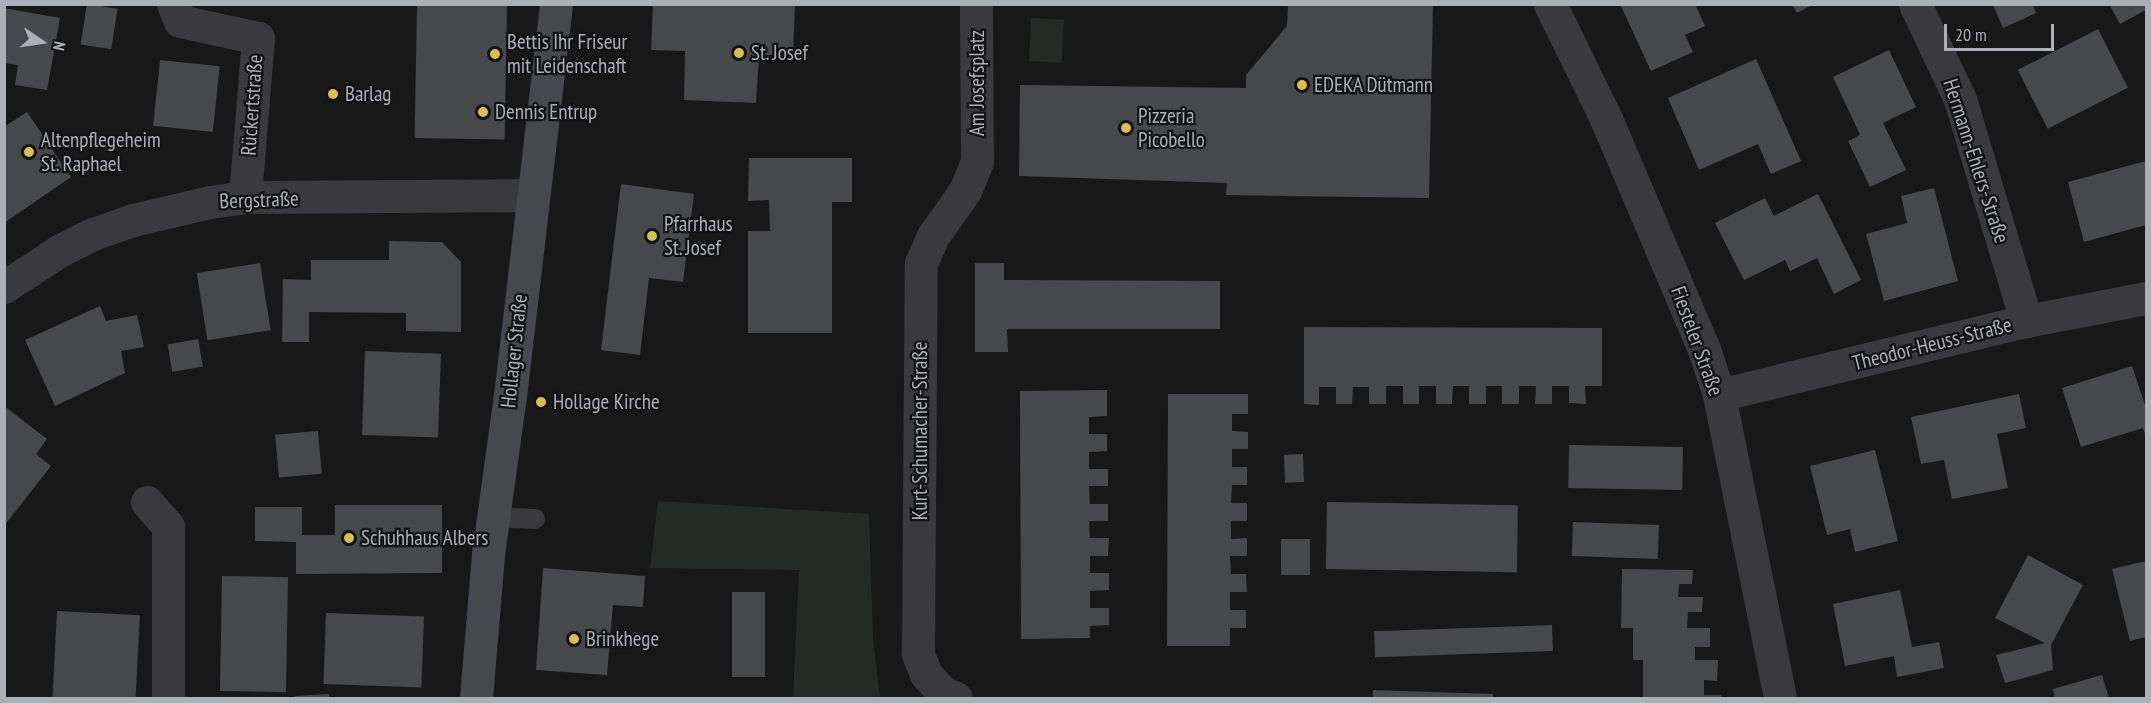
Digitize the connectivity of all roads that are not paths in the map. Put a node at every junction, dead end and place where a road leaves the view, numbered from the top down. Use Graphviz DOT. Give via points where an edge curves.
graph roads {
  1 [pos="173,4"];
  2 [pos="556,4"];
  3 [pos="976,4"];
  4 [pos="1550,4"];
  5 [pos="1915,4"];
  6 [pos="977,162"];
  7 [pos="533,195"];
  8 [pos="245,197"];
  9 [pos="4,287"];
  10 [pos="2146,298"];
  11 [pos="2026,321"];
  12 [pos="1719,395"];
  13 [pos="147,502"];
  14 [pos="493,517"];
  15 [pos="535,519"];
  16 [pos="168,699"];
  17 [pos="476,699"];
  18 [pos="956,699"];
  19 [pos="1780,699"];
  1 -- 8 [label="street, Rückertstraße" via="180,21 258,38"];
  2 -- 7 [label="main road, Hollager Straße"];
  3 -- 6 [label="street, Am Josefsplatz"];
  4 -- 12 [label="street, Fiesteler Straße" via="1608,121 1704,349"];
  5 -- 11 [label="street, Hermann-Ehlers-Straße" via="1960,99"];
  6 -- 18 [label="street, Kurt-Schumacher-Straße" via="965,191 933,236 921,263 918,654 926,674 943,693"];
  7 -- 8 [label="street, Bergstraße" via="300,186"];
  7 -- 14 [label="main road, Hollager Straße"];
  8 -- 9 [label="street, Bergstraße" via="133,220 93,234"];
  10 -- 11 [label="street, Theodor-Heuss-Straße"];
  11 -- 12 [label="street, Theodor-Heuss-Straße"];
  12 -- 19 [label="street, Fiesteler Straße"];
  13 -- 16 [label="street" via="168,525"];
  14 -- 15 [label="lane"];
  14 -- 17 [label="main road, Hollager Straße"];
}
